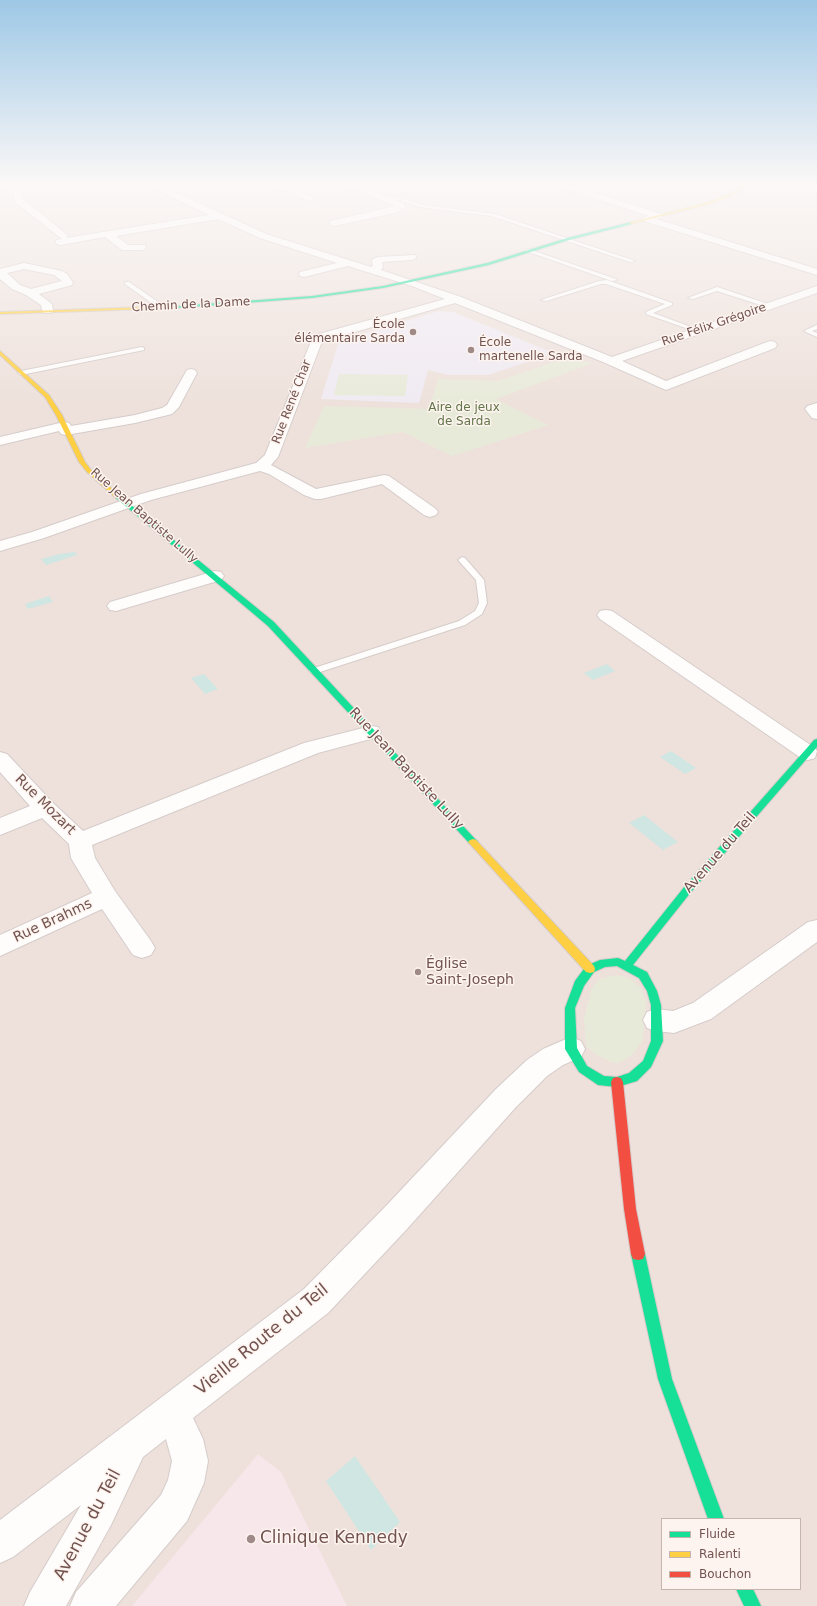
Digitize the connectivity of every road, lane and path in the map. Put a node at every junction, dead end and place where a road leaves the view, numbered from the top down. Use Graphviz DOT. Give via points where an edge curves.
graph roads {
  1 [pos="327,256"];
  2 [pos="511,256"];
  3 [pos="545,256"];
  4 [pos="617,256"];
  5 [pos="766,256"];
  6 [pos="411,257"];
  7 [pos="632,261"];
  8 [pos="350,263"];
  9 [pos="372,270"];
  10 [pos="817,272"];
  11 [pos="304,274"];
  12 [pos="614,280"];
  13 [pos="409,281"];
  14 [pos="127,283"];
  15 [pos="817,289"];
  16 [pos="30,293"];
  17 [pos="691,298"];
  18 [pos="457,299"];
  19 [pos="544,300"];
  20 [pos="769,306"];
  21 [pos="159,308"];
  22 [pos="47,311"];
  23 [pos="0,314"];
  24 [pos="817,327"];
  25 [pos="699,331"];
  26 [pos="817,335"];
  27 [pos="771,345"];
  28 [pos="142,349"];
  29 [pos="0,352"];
  30 [pos="611,361"];
  31 [pos="21,373"];
  32 [pos="191,373"];
  33 [pos="817,407"];
  34 [pos="817,415"];
  35 [pos="65,429"];
  36 [pos="0,440"];
  37 [pos="261,466"];
  38 [pos="127,504"];
  39 [pos="430,512"];
  40 [pos="0,546"];
  41 [pos="462,560"];
  42 [pos="215,576"];
  43 [pos="116,606"];
  44 [pos="606,615"];
  45 [pos="314,671"];
  46 [pos="371,732"];
  47 [pos="812,747"];
  48 [pos="0,759"];
  49 [pos="45,808"];
  50 [pos="0,827"];
  51 [pos="80,841"];
  52 [pos="106,897"];
  53 [pos="817,929"];
  54 [pos="0,946"];
  55 [pos="142,948"];
  56 [pos="627,966"];
  57 [pos="590,969"];
  58 [pos="656,1020"];
  59 [pos="571,1049"];
  60 [pos="617,1082"];
  61 [pos="171,1412"];
  62 [pos="131,1444"];
  63 [pos="716,1518"];
  64 [pos="0,1544"];
  65 [pos="745,1590"];
  66 [pos="44,1606"];
  67 [pos="90,1606"];
  68 [pos="753,1606"];
  1 -- 8 [label="street"];
  2 -- 13 [label="street, Chemin de la Dame" via="488,264"];
  3 -- 12 [label="lane"];
  4 -- 7 [label="lane"];
  5 -- 10 [label="street"];
  6 -- 9 [label="street" via="382,259 377,261 378,267"];
  8 -- 9 [label="street"];
  8 -- 11 [label="street"];
  9 -- 13 [label="street"];
  13 -- 18 [label="street"];
  13 -- 21 [label="street, Chemin de la Dame" via="312,297"];
  14 -- 21 [label="lane" via="159,305"];
  15 -- 20 [label="street, Rue Félix Grégoire"];
  16 -- 16 [label="street" via="61,286 68,283 58,273 33,267 24,266 1,274 16,287"];
  16 -- 22 [label="street" via="46,304"];
  17 -- 20 [label="lane" via="717,289"];
  18 -- 30 [label="street"];
  18 -- 37 [label="street, Rue René Char" via="323,337 316,342 271,457"];
  19 -- 25 [label="lane" via="607,282 670,304 648,313"];
  20 -- 25 [label="street, Rue Félix Grégoire"];
  21 -- 22 [label="street, Chemin de la Dame"];
  22 -- 23 [label="street, Chemin de la Dame"];
  24 -- 26 [label="lane" via="807,331"];
  25 -- 30 [label="street, Rue Félix Grégoire"];
  27 -- 30 [label="street" via="666,386"];
  28 -- 31 [label="lane"];
  29 -- 31 [label="street, Rue Jean Baptiste Lully"];
  31 -- 35 [label="street, Rue Jean Baptiste Lully" via="46,396"];
  32 -- 35 [label="street" via="172,407 167,410 135,419"];
  33 -- 34 [label="street" via="812,409"];
  35 -- 36 [label="street"];
  35 -- 38 [label="street, Rue Jean Baptiste Lully" via="89,471"];
  37 -- 38 [label="street"];
  37 -- 39 [label="street" via="315,494 384,479"];
  38 -- 40 [label="street"];
  38 -- 42 [label="street, Rue Jean Baptiste Lully"];
  41 -- 45 [label="lane" via="480,580 483,603 479,612 462,623"];
  42 -- 43 [label="street, Rue Jean Baptiste Lully"];
  42 -- 45 [label="street, Rue Jean Baptiste Lully" via="271,624"];
  44 -- 47 [label="street"];
  45 -- 46 [label="street, Rue Jean Baptiste Lully"];
  46 -- 51 [label="street" via="310,748"];
  46 -- 57 [label="street, Rue Jean Baptiste Lully"];
  47 -- 56 [label="street, Avenue du Teil" via="688,889"];
  48 -- 49 [label="street, Rue Mozart"];
  49 -- 50 [label="street"];
  49 -- 51 [label="street, Rue Mozart"];
  51 -- 52 [label="street, Rue Mozart" via="83,858"];
  52 -- 54 [label="street, Rue Brahms"];
  52 -- 55 [label="street, Rue Mozart"];
  53 -- 58 [label="street" via="702,1011 674,1022"];
  56 -- 57 [label="street" via="618,962 604,963"];
  56 -- 58 [label="street" via="643,975 652,991 656,1005"];
  57 -- 59 [label="street" via="579,984 570,1008"];
  58 -- 60 [label="street" via="657,1041 647,1064 633,1077"];
  59 -- 60 [label="street" via="583,1069 602,1080"];
  59 -- 61 [label="street, Vieille Route du Teil" via="537,1068 506,1098 316,1301"];
  60 -- 63 [label="street" via="630,1209 665,1379"];
  61 -- 62 [label="street, Vieille Route du Teil"];
  61 -- 67 [label="street" via="185,1439 190,1461 186,1483 174,1508"];
  62 -- 64 [label="street, Vieille Route du Teil"];
  62 -- 66 [label="street, Avenue du Teil" via="98,1512"];
  65 -- 68 [label="street"];
}
